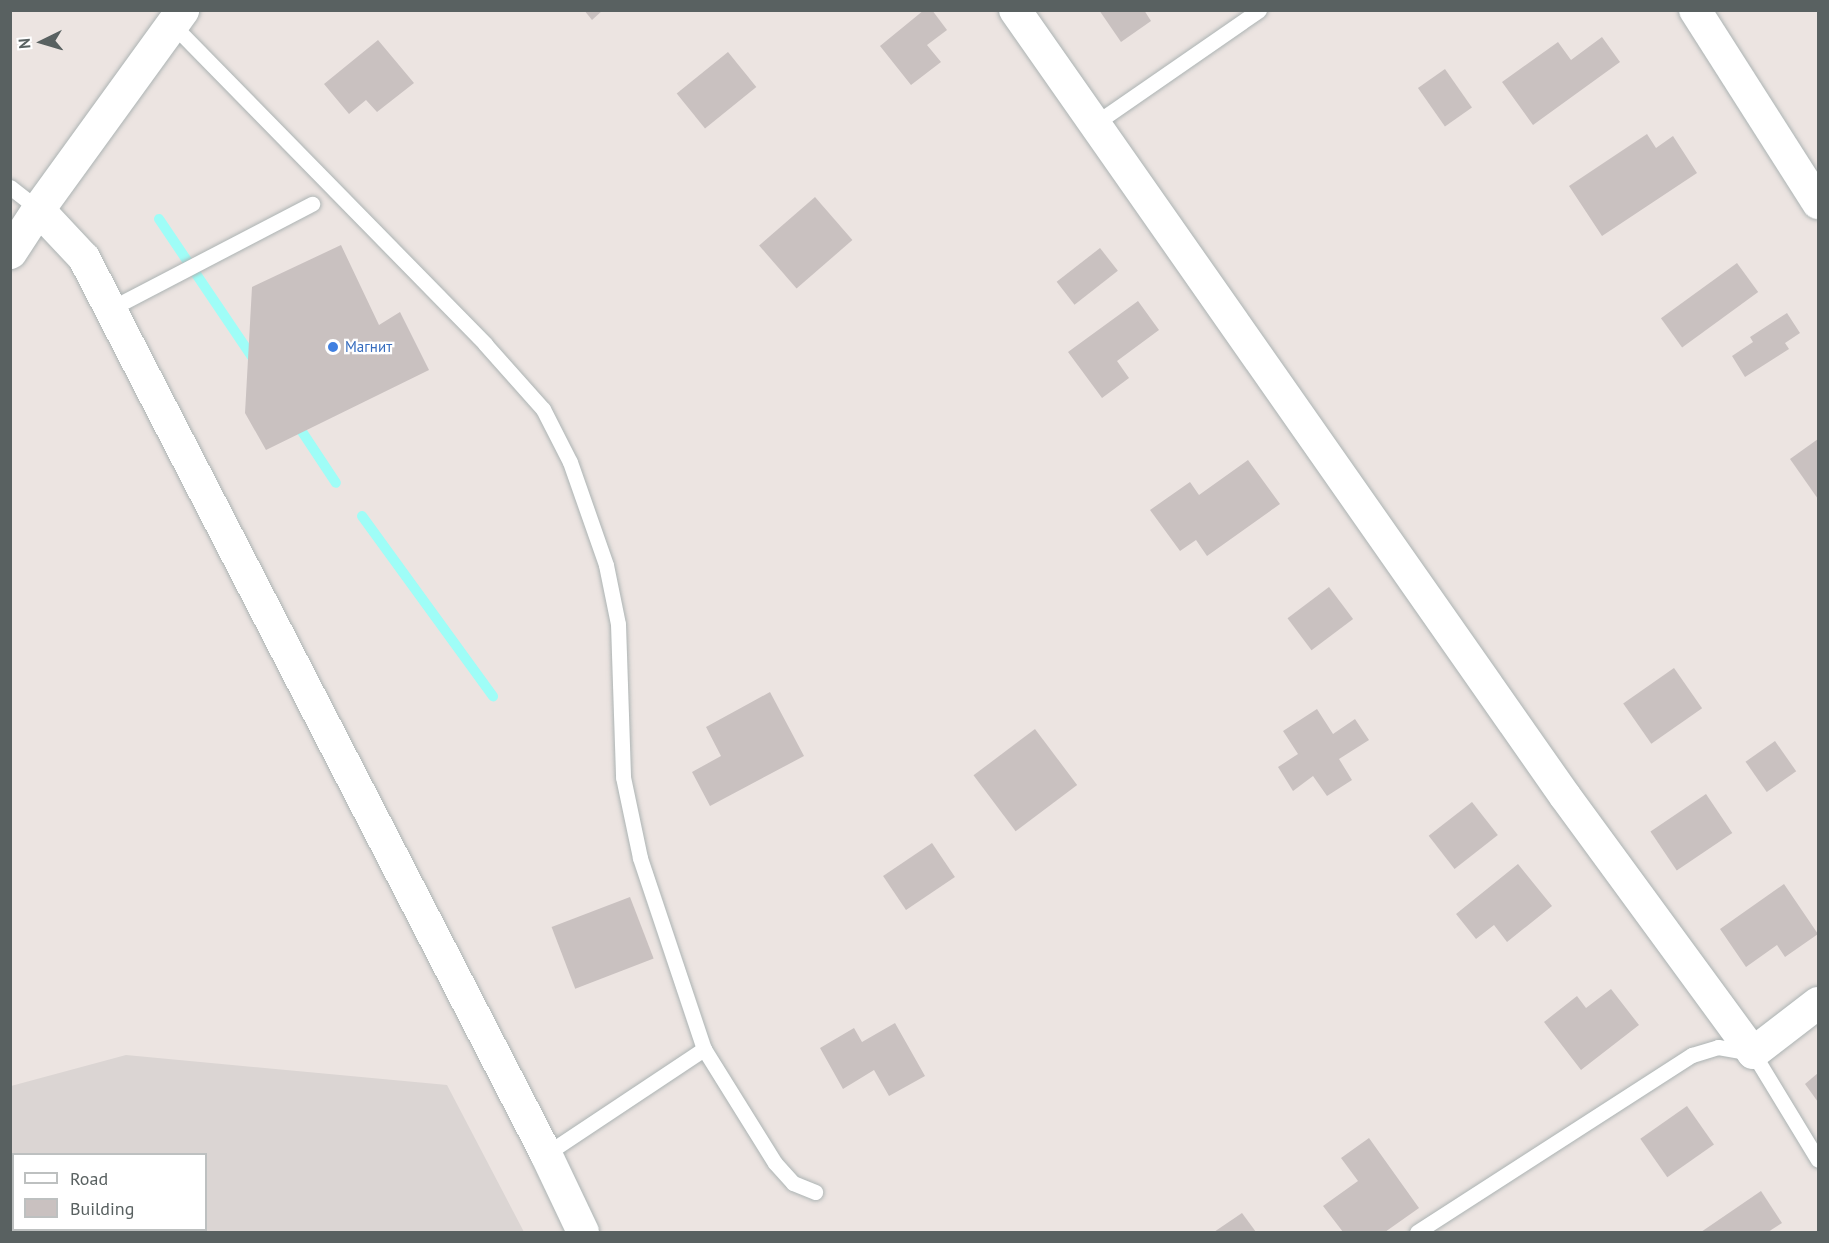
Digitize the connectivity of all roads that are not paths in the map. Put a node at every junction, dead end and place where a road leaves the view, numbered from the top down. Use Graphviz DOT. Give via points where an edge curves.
graph roads {
  1 [pos="1015,10"];
  2 [pos="1259,10"];
  3 [pos="1695,10"];
  4 [pos="177,17"];
  5 [pos="1093,125"];
  6 [pos="10,187"];
  7 [pos="1818,203"];
  8 [pos="312,204"];
  9 [pos="38,209"];
  10 [pos="10,252"];
  11 [pos="110,309"];
  12 [pos="1818,1003"];
  13 [pos="704,1049"];
  14 [pos="1753,1053"];
  15 [pos="546,1154"];
  16 [pos="1818,1160"];
  17 [pos="815,1192"];
  18 [pos="583,1233"];
  19 [pos="1417,1233"];
  1 -- 5 [label="street"];
  2 -- 5 [label="lane"];
  3 -- 7 [label="street"];
  4 -- 9 [label="main road"];
  4 -- 13 [label="lane" via="543,409 570,462 606,565 618,624 623,777 640,858"];
  5 -- 14 [label="street" via="1558,786"];
  6 -- 9 [label="lane"];
  8 -- 11 [label="lane"];
  9 -- 10 [label="main road"];
  9 -- 11 [label="street" via="84,258"];
  11 -- 15 [label="street"];
  12 -- 14 [label="street"];
  13 -- 15 [label="lane"];
  13 -- 17 [label="lane" via="775,1163 794,1183"];
  14 -- 16 [label="lane"];
  14 -- 19 [label="lane" via="1718,1047 1692,1055"];
  15 -- 18 [label="street"];
}
